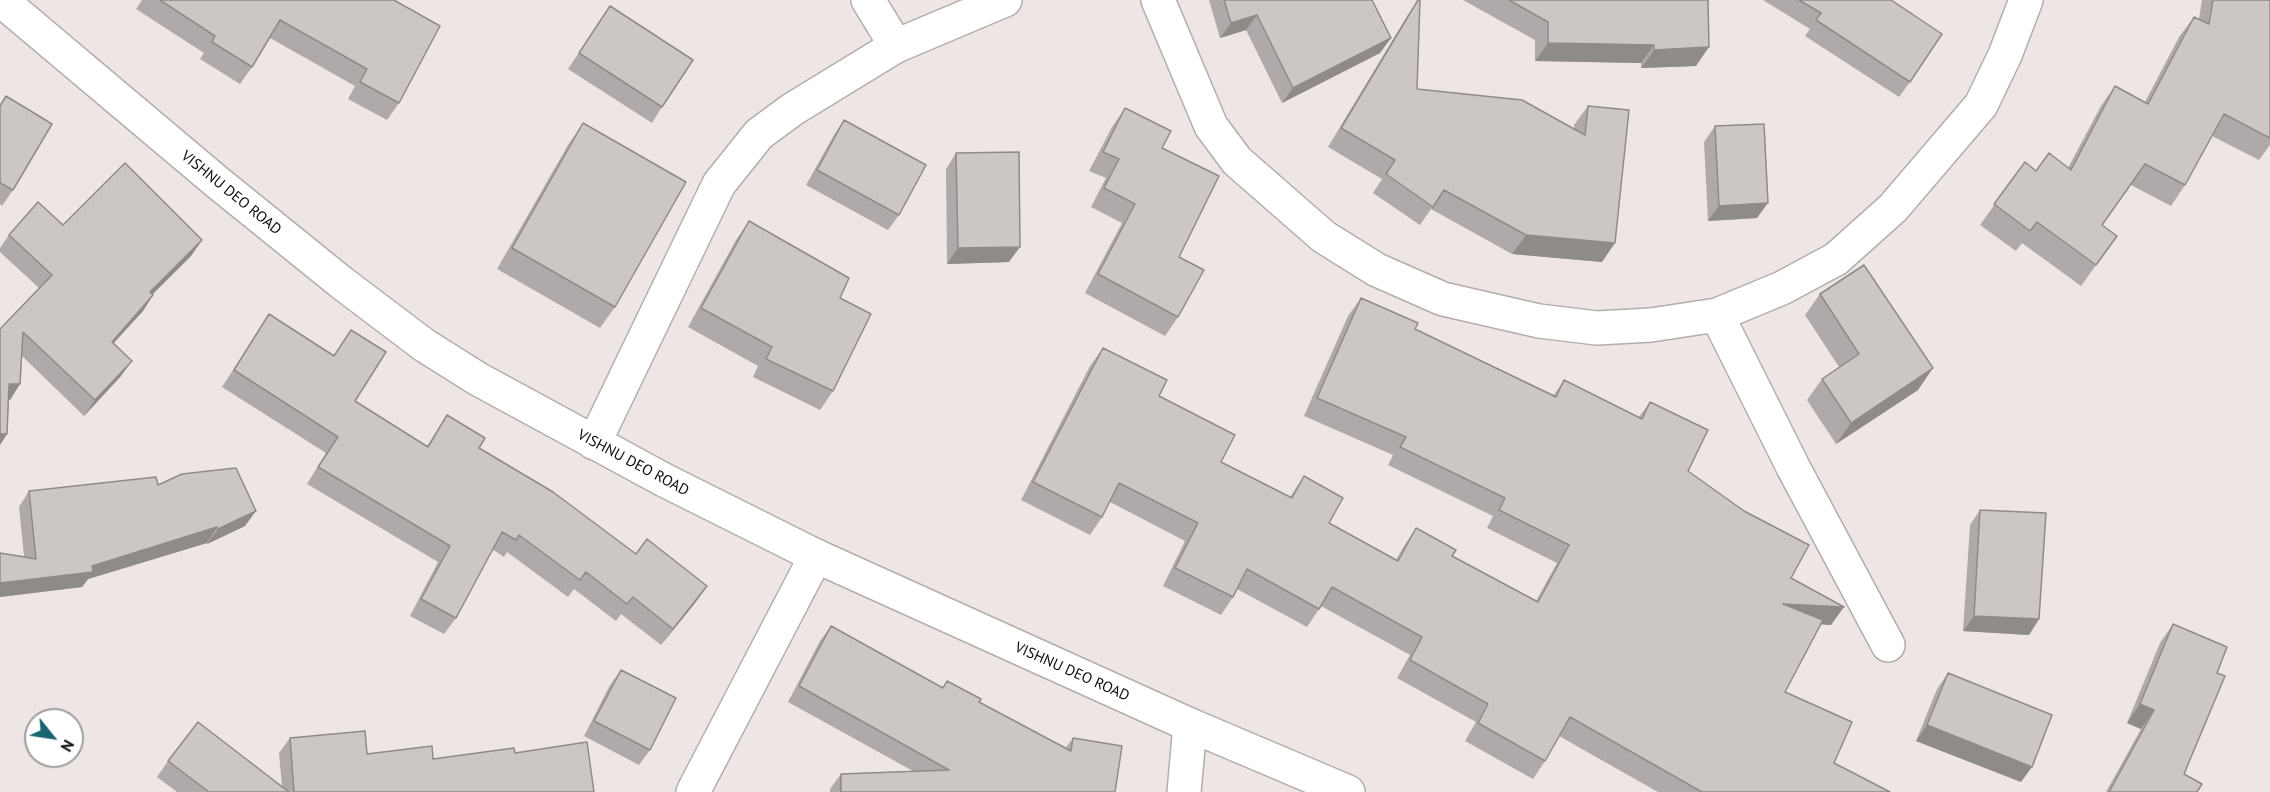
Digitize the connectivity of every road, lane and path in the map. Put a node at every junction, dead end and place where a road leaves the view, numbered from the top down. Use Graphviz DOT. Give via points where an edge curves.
graph roads {
  1 [pos="1,0"];
  2 [pos="868,0"];
  3 [pos="1005,0"];
  4 [pos="1158,0"];
  5 [pos="2026,0"];
  6 [pos="896,46"];
  7 [pos="1717,315"];
  8 [pos="594,443"];
  9 [pos="816,556"];
  10 [pos="1888,645"];
  11 [pos="1190,725"];
  12 [pos="693,792"];
  13 [pos="1184,792"];
  14 [pos="1348,792"];
  1 -- 8 [label="street, VISHNU DEO ROAD" via="217,182 424,345"];
  2 -- 6 [label="street"];
  3 -- 6 [label="street"];
  4 -- 7 [label="street" via="1211,126 1237,161 1324,237 1377,270 1443,299 1539,321 1597,328 1651,326"];
  5 -- 7 [label="street" via="1981,105 1893,208 1836,259 1782,288"];
  6 -- 8 [label="street" via="759,134 719,184"];
  7 -- 10 [label="street"];
  8 -- 9 [label="street, VISHNU DEO ROAD"];
  9 -- 11 [label="street, VISHNU DEO ROAD"];
  9 -- 12 [label="street"];
  11 -- 13 [label="street"];
  11 -- 14 [label="street, VISHNU DEO ROAD"];
}
